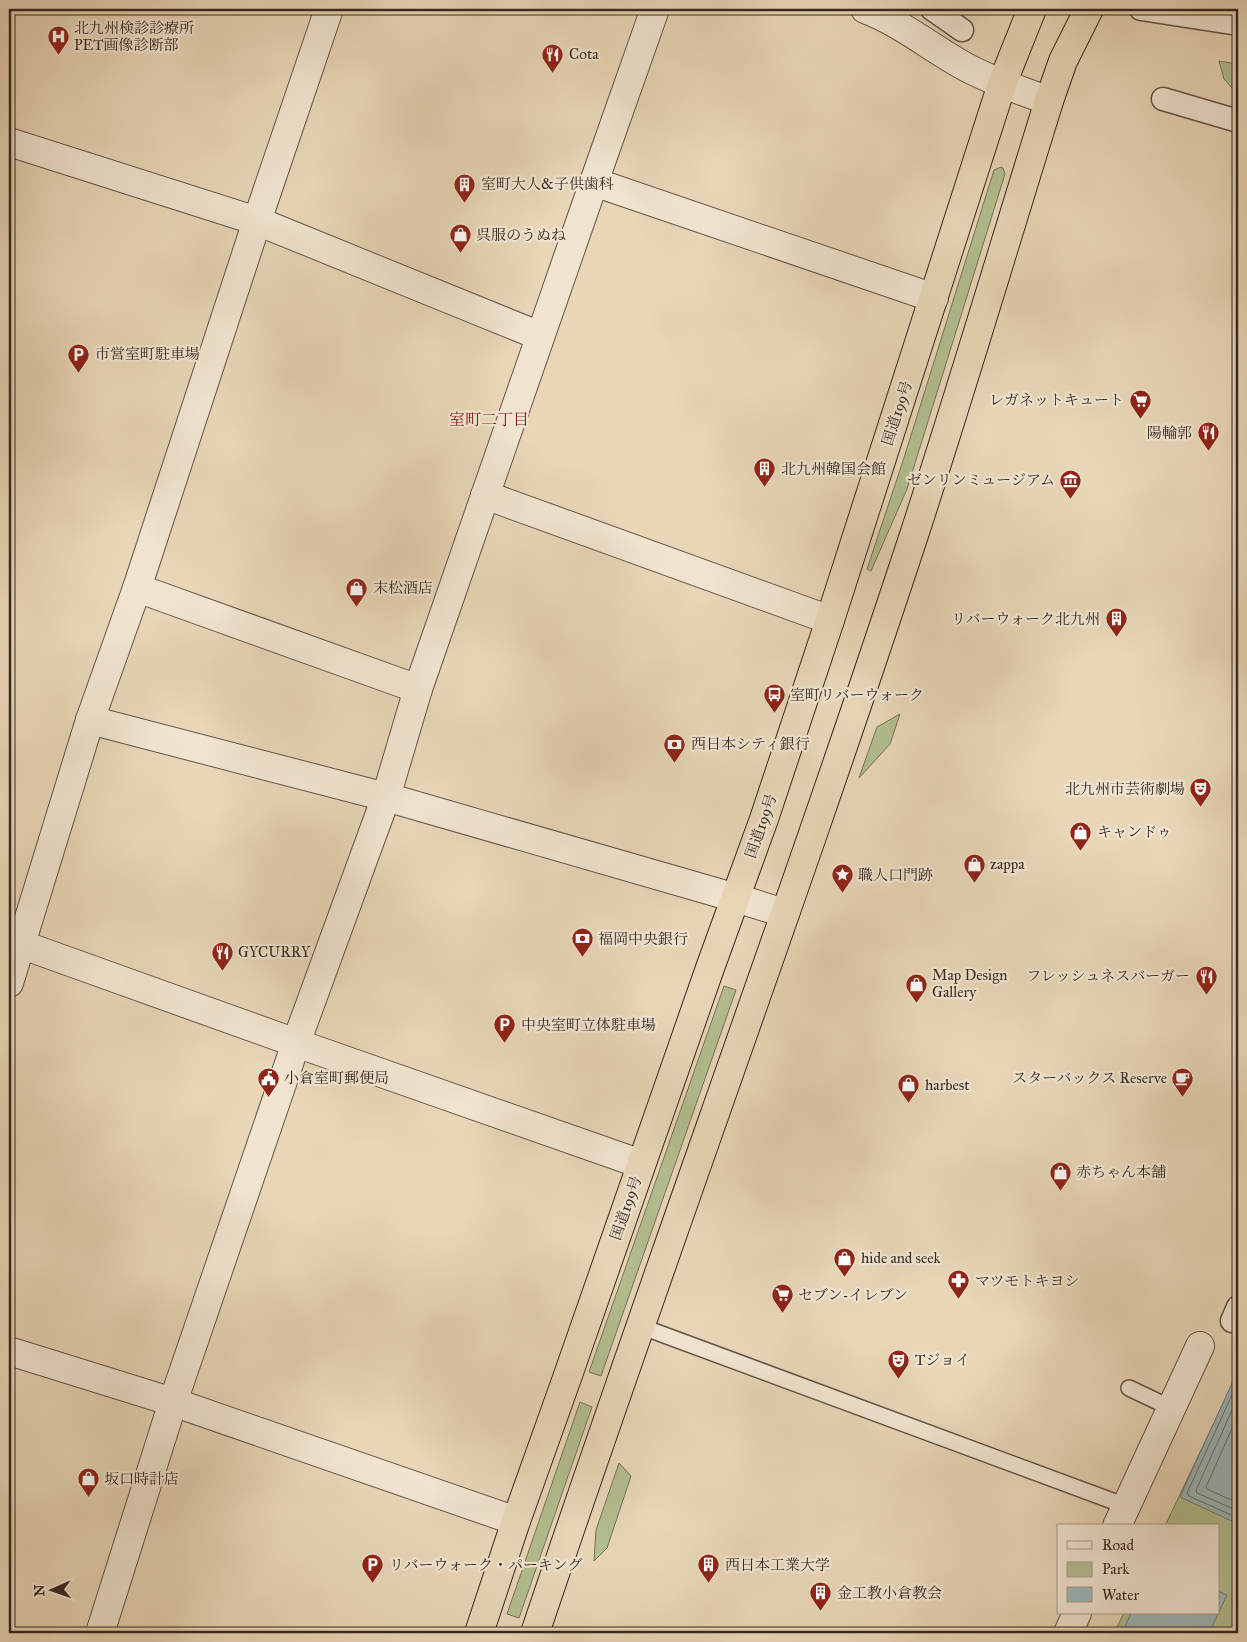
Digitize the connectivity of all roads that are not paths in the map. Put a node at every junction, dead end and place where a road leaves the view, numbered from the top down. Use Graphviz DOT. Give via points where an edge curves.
graph roads {
  1 [pos="329,9"];
  2 [pos="655,9"];
  3 [pos="865,9"];
  4 [pos="932,9"];
  5 [pos="1141,9"];
  6 [pos="1030,11"];
  7 [pos="1085,16"];
  8 [pos="1238,24"];
  9 [pos="962,30"];
  10 [pos="1002,84"];
  11 [pos="1163,99"];
  12 [pos="1049,101"];
  13 [pos="1238,121"];
  14 [pos="9,142"];
  15 [pos="594,182"];
  16 [pos="257,221"];
  17 [pos="934,298"];
  18 [pos="540,336"];
  19 [pos="485,495"];
  20 [pos="137,588"];
  21 [pos="830,620"];
  22 [pos="418,689"];
  23 [pos="90,720"];
  24 [pos="386,797"];
  25 [pos="736,898"];
  26 [pos="784,913"];
  27 [pos="20,944"];
  28 [pos="9,983"];
  29 [pos="296,1044"];
  30 [pos="641,1164"];
  31 [pos="640,1326"];
  32 [pos="1200,1346"];
  33 [pos="9,1351"];
  34 [pos="1129,1388"];
  35 [pos="173,1402"];
  36 [pos="1171,1408"];
  37 [pos="1122,1516"];
  38 [pos="516,1520"];
  39 [pos="1077,1614"];
  40 [pos="100,1633"];
  41 [pos="479,1633"];
  42 [pos="534,1633"];
  43 [pos="1068,1633"];
  1 -- 16 [label="street"];
  2 -- 15 [label="street"];
  3 -- 10 [label="street" via="897,23 964,66"];
  4 -- 9 [label="street"];
  5 -- 8 [label="street"];
  6 -- 10 [label="highway, 国道199号"];
  7 -- 12 [label="highway" via="1063,61"];
  10 -- 12 [label="street"];
  10 -- 17 [label="highway, 国道199号"];
  11 -- 13 [label="street"];
  12 -- 26 [label="highway" via="914,534"];
  14 -- 16 [label="street"];
  15 -- 17 [label="street"];
  15 -- 18 [label="street"];
  16 -- 18 [label="street"];
  16 -- 20 [label="street"];
  17 -- 21 [label="highway, 国道199号"];
  18 -- 19 [label="street"];
  19 -- 21 [label="street"];
  19 -- 22 [label="street"];
  20 -- 22 [label="street"];
  20 -- 23 [label="street"];
  21 -- 25 [label="highway, 国道199号"];
  22 -- 24 [label="street"];
  23 -- 24 [label="street"];
  23 -- 27 [label="street"];
  24 -- 25 [label="street"];
  24 -- 29 [label="street"];
  25 -- 26 [label="street"];
  25 -- 30 [label="highway, 国道199号"];
  26 -- 31 [label="highway"];
  27 -- 28 [label="street"];
  27 -- 29 [label="street"];
  29 -- 30 [label="street"];
  29 -- 35 [label="street"];
  30 -- 38 [label="highway, 国道199号"];
  31 -- 37 [label="lane"];
  31 -- 42 [label="highway"];
  32 -- 36 [label="street"];
  33 -- 35 [label="street"];
  34 -- 36 [label="lane"];
  35 -- 38 [label="street"];
  35 -- 40 [label="street"];
  36 -- 37 [label="street"];
  38 -- 41 [label="highway, 国道199号"];
  39 -- 43 [label="street"];
}
